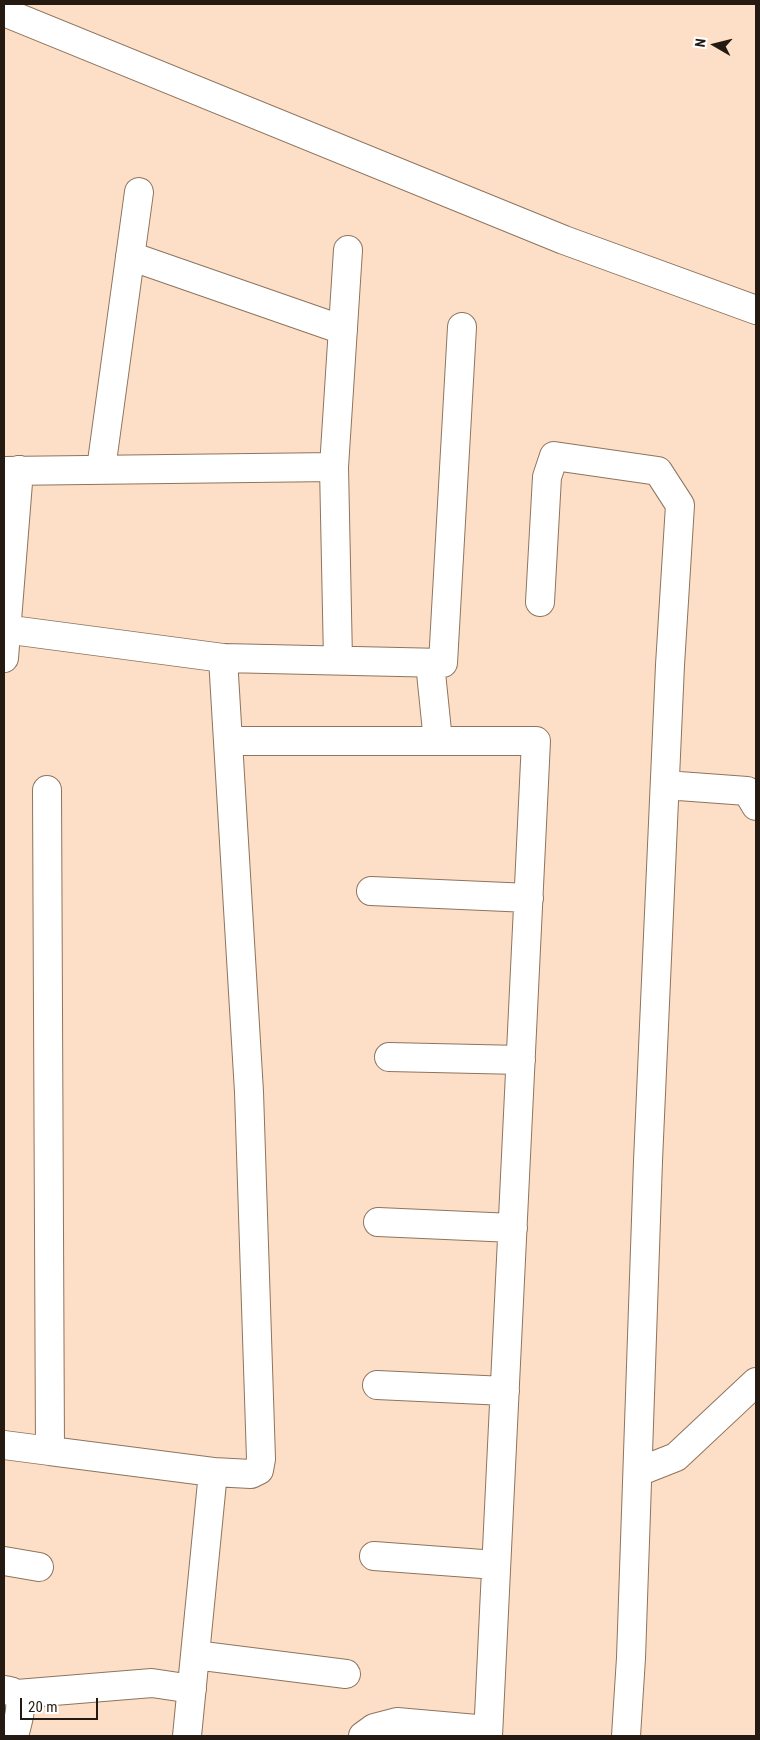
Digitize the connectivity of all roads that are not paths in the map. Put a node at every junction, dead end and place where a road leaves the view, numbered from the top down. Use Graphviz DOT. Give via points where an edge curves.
graph roads {
  1 [pos="4,12"];
  2 [pos="139,192"];
  3 [pos="348,250"];
  4 [pos="130,256"];
  5 [pos="756,310"];
  6 [pos="462,327"];
  7 [pos="343,330"];
  8 [pos="334,467"];
  9 [pos="101,469"];
  10 [pos="11,471"];
  11 [pos="540,602"];
  12 [pos="5,629"];
  13 [pos="4,658"];
  14 [pos="224,658"];
  15 [pos="338,660"];
  16 [pos="430,663"];
  17 [pos="229,741"];
  18 [pos="438,741"];
  19 [pos="665,785"];
  20 [pos="47,790"];
  21 [pos="756,806"];
  22 [pos="371,891"];
  23 [pos="529,898"];
  24 [pos="390,1057"];
  25 [pos="521,1060"];
  26 [pos="378,1222"];
  27 [pos="513,1228"];
  28 [pos="756,1382"];
  29 [pos="378,1385"];
  30 [pos="505,1391"];
  31 [pos="4,1445"];
  32 [pos="50,1450"];
  33 [pos="213,1472"];
  34 [pos="638,1472"];
  35 [pos="374,1556"];
  36 [pos="4,1561"];
  37 [pos="496,1565"];
  38 [pos="39,1567"];
  39 [pos="196,1655"];
  40 [pos="346,1674"];
  41 [pos="192,1689"];
  42 [pos="10,1692"];
  43 [pos="488,1733"];
  44 [pos="14,1736"];
  45 [pos="187,1736"];
  46 [pos="363,1736"];
  47 [pos="626,1736"];
  1 -- 5 [label="street" via="564,240"];
  2 -- 4 [label="street"];
  3 -- 7 [label="street"];
  4 -- 7 [label="street"];
  4 -- 9 [label="street"];
  6 -- 16 [label="street" via="443,663"];
  7 -- 8 [label="street"];
  8 -- 9 [label="street"];
  8 -- 15 [label="street"];
  9 -- 10 [label="street"];
  10 -- 12 [label="street"];
  11 -- 19 [label="street" via="547,477 554,456 658,470 680,505"];
  12 -- 13 [label="street"];
  12 -- 14 [label="street"];
  14 -- 15 [label="street"];
  14 -- 17 [label="street"];
  15 -- 16 [label="street"];
  16 -- 18 [label="street"];
  17 -- 18 [label="street"];
  17 -- 33 [label="street" via="250,1092 261,1459 259,1470 251,1474"];
  18 -- 23 [label="street" via="536,741"];
  19 -- 21 [label="street" via="747,792"];
  19 -- 34 [label="street"];
  20 -- 32 [label="street"];
  22 -- 23 [label="street"];
  23 -- 25 [label="street"];
  24 -- 25 [label="street"];
  25 -- 27 [label="street"];
  26 -- 27 [label="street"];
  27 -- 30 [label="street"];
  28 -- 34 [label="street" via="676,1457"];
  29 -- 30 [label="street"];
  30 -- 37 [label="street"];
  31 -- 32 [label="street"];
  32 -- 33 [label="street"];
  33 -- 39 [label="street"];
  34 -- 47 [label="street"];
  35 -- 37 [label="street"];
  36 -- 38 [label="street"];
  37 -- 43 [label="street"];
  39 -- 40 [label="street"];
  39 -- 41 [label="street"];
  41 -- 42 [label="street" via="152,1683"];
  41 -- 45 [label="street"];
  42 -- 44 [label="street" via="20,1700"];
  43 -- 46 [label="street" via="397,1722 374,1728"];
}
